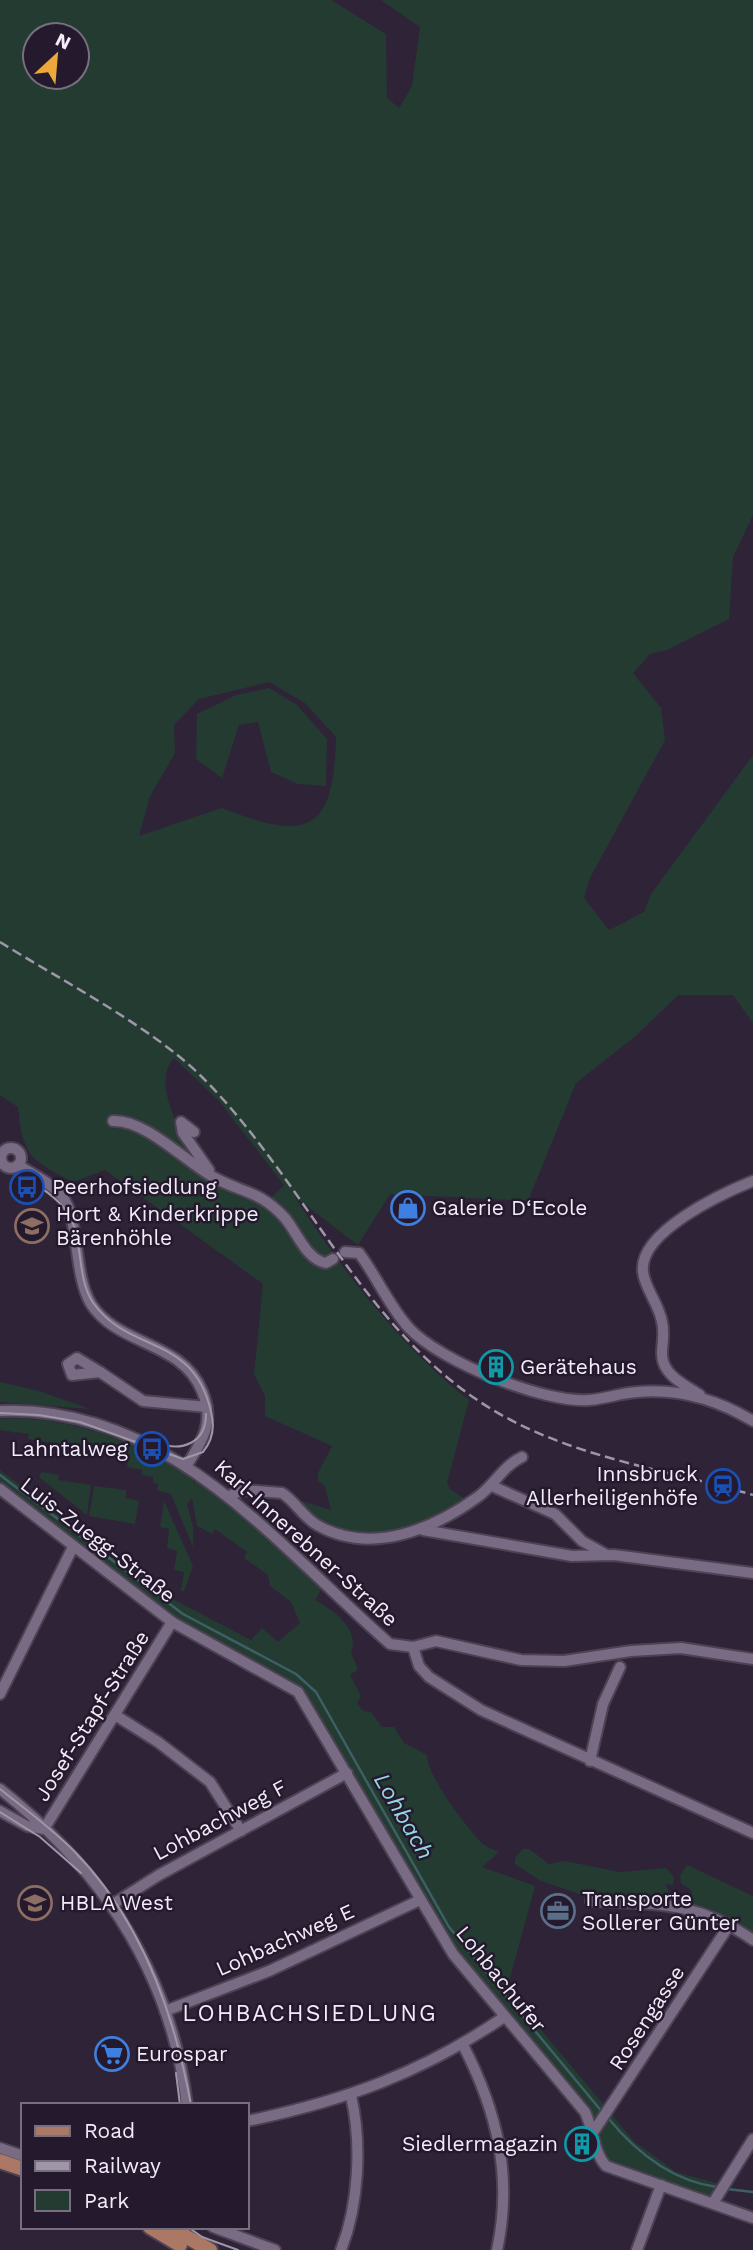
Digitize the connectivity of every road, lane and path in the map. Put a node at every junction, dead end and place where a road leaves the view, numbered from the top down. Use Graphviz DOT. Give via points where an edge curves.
graph roads {
  1 [pos="113,1121"];
  2 [pos="194,1132"];
  3 [pos="19,1165"];
  4 [pos="215,1178"];
  5 [pos="753,1181"];
  6 [pos="350,1251"];
  7 [pos="333,1259"];
  8 [pos="100,1373"];
  9 [pos="703,1397"];
  10 [pos="207,1407"];
  11 [pos="0,1410"];
  12 [pos="753,1421"];
  13 [pos="753,1428"];
  14 [pos="522,1457"];
  15 [pos="187,1465"];
  16 [pos="492,1486"];
  17 [pos="0,1489"];
  18 [pos="229,1496"];
  19 [pos="421,1530"];
  20 [pos="73,1547"];
  21 [pos="607,1555"];
  22 [pos="753,1573"];
  23 [pos="172,1622"];
  24 [pos="413,1647"];
  25 [pos="753,1659"];
  26 [pos="620,1667"];
  27 [pos="0,1694"];
  28 [pos="115,1715"];
  29 [pos="590,1761"];
  30 [pos="347,1773"];
  31 [pos="0,1789"];
  32 [pos="0,1811"];
  33 [pos="44,1829"];
  34 [pos="241,1831"];
  35 [pos="753,1833"];
  36 [pos="420,1900"];
  37 [pos="591,1901"];
  38 [pos="113,1904"];
  39 [pos="730,1924"];
  40 [pos="753,1940"];
  41 [pos="165,2011"];
  42 [pos="504,2017"];
  43 [pos="463,2045"];
  44 [pos="351,2095"];
  45 [pos="187,2103"];
  46 [pos="248,2121"];
  47 [pos="594,2131"];
  48 [pos="753,2139"];
  49 [pos="0,2148"];
  50 [pos="21,2155"];
  51 [pos="0,2161"];
  52 [pos="21,2168"];
  53 [pos="660,2185"];
  54 [pos="718,2194"];
  55 [pos="753,2218"];
  56 [pos="155,2229"];
  57 [pos="218,2229"];
  58 [pos="181,2237"];
  59 [pos="210,2250"];
  60 [pos="275,2250"];
  61 [pos="341,2250"];
  62 [pos="497,2250"];
  63 [pos="637,2250"];
  1 -- 4 [label="street" via="146,1131"];
  2 -- 4 [label="street" via="181,1122 183,1133"];
  3 -- 10 [label="street" via="66,1202 83,1285 96,1310 112,1324 180,1361 196,1379"];
  4 -- 7 [label="street" via="267,1199 318,1261"];
  5 -- 9 [label="street" via="701,1205 655,1240 643,1265 662,1321 664,1366"];
  6 -- 9 [label="street" via="414,1332 440,1352 499,1380 581,1400 656,1391"];
  8 -- 10 [label="street" via="143,1401"];
  9 -- 12 [label="street"];
  9 -- 13 [label="street"];
  10 -- 15 [label="street" via="207,1431"];
  11 -- 15 [label="street, Karl-Innerebner-Straße" via="89,1422 154,1446"];
  14 -- 16 [label="street"];
  15 -- 18 [label="street, Karl-Innerebner-Straße"];
  16 -- 19 [label="street" via="448,1518"];
  16 -- 21 [label="street" via="555,1514 582,1541"];
  17 -- 20 [label="street, Luis-Zuegg-Straße"];
  18 -- 19 [label="street" via="243,1490 282,1493 317,1525 354,1537 392,1537"];
  18 -- 24 [label="street, Karl-Innerebner-Straße" via="390,1644"];
  19 -- 21 [label="street" via="566,1556"];
  20 -- 23 [label="street, Luis-Zuegg-Straße"];
  20 -- 27 [label="street"];
  21 -- 22 [label="street"];
  23 -- 28 [label="street, Josef-Stapf-Straße"];
  23 -- 30 [label="street, Lohbachufer" via="298,1692"];
  24 -- 25 [label="street" via="436,1642 522,1660 564,1661 681,1648"];
  24 -- 29 [label="street, Karl-Innerebner-Straße" via="429,1678 503,1722"];
  26 -- 29 [label="street" via="603,1704"];
  28 -- 33 [label="street, Josef-Stapf-Straße"];
  28 -- 34 [label="street" via="211,1782"];
  29 -- 35 [label="street, Karl-Innerebner-Straße"];
  30 -- 34 [label="street, Lohbachweg F"];
  30 -- 36 [label="street, Lohbachufer"];
  31 -- 33 [label="street"];
  32 -- 33 [label="street" via="27,1826"];
  33 -- 38 [label="street" via="80,1862"];
  34 -- 38 [label="street, Lohbachweg F"];
  36 -- 41 [label="street, Lohbachweg E" via="269,1971"];
  36 -- 42 [label="street, Lohbachufer" via="453,1954"];
  37 -- 39 [label="street" via="685,1907"];
  38 -- 41 [label="street"];
  39 -- 40 [label="street"];
  39 -- 47 [label="street, Rosengasse"];
  41 -- 45 [label="street"];
  42 -- 43 [label="street"];
  42 -- 47 [label="street, Lohbachufer" via="585,2112"];
  43 -- 44 [label="street" via="409,2073"];
  43 -- 62 [label="street" via="484,2085 503,2161"];
  44 -- 46 [label="street"];
  44 -- 61 [label="street" via="355,2189"];
  47 -- 53 [label="street, Lohbachufer" via="598,2157 606,2166"];
  48 -- 54 [label="street"];
  49 -- 50 [label="street"];
  51 -- 52 [label="main road"];
  53 -- 54 [label="street, Lohbachufer"];
  53 -- 63 [label="street"];
  54 -- 55 [label="street, Lohbachufer"];
  56 -- 58 [label="main road"];
  57 -- 60 [label="street"];
  58 -- 59 [label="main road"];
}
